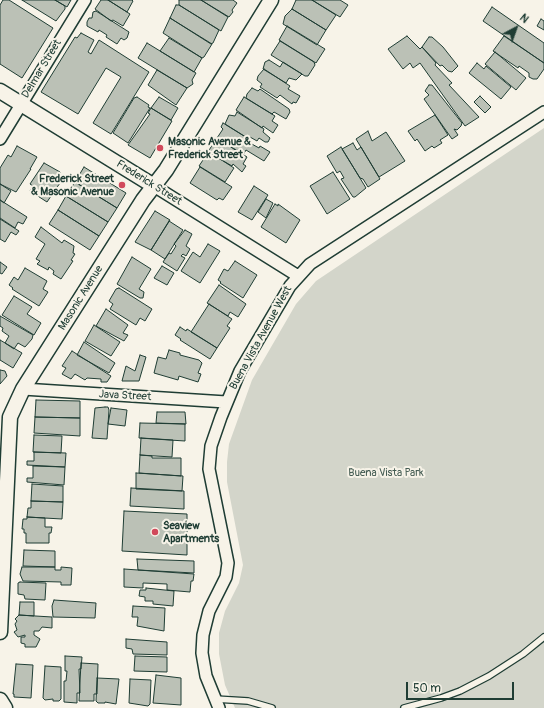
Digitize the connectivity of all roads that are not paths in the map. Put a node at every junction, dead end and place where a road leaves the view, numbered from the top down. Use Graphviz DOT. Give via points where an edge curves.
graph roads {
  1 [pos="85,0"];
  2 [pos="271,0"];
  3 [pos="0,91"];
  4 [pos="21,104"];
  5 [pos="544,112"];
  6 [pos="0,139"];
  7 [pos="154,186"];
  8 [pos="298,276"];
  9 [pos="23,390"];
  10 [pos="226,402"];
  11 [pos="3,519"];
  12 [pos="0,632"];
  13 [pos="544,636"];
  14 [pos="0,700"];
  15 [pos="217,703"];
  16 [pos="5,708"];
  17 [pos="272,708"];
  18 [pos="404,708"];
  1 -- 4 [label="street, Delmar Street"];
  2 -- 7 [label="street, Masonic Avenue"];
  3 -- 4 [label="street, Frederick Street"];
  4 -- 6 [label="street, Delmar Street"];
  4 -- 7 [label="street, Frederick Street"];
  5 -- 8 [label="street, Buena Vista Avenue West" via="310,264"];
  7 -- 8 [label="street, Frederick Street"];
  7 -- 9 [label="street, Masonic Avenue"];
  8 -- 10 [label="street, Buena Vista Avenue West" via="240,371"];
  9 -- 10 [label="street, Java Street"];
  9 -- 11 [label="street, Masonic Avenue" via="10,417"];
  10 -- 15 [label="street, Buena Vista Avenue West" via="211,446 209,469 228,563 226,577 209,611 202,653 206,676"];
  11 -- 12 [label="street, Masonic Avenue"];
  13 -- 18 [label="lane" via="512,661 466,688"];
  14 -- 16 [label="street"];
  15 -- 17 [label="lane" via="248,701"];
}
